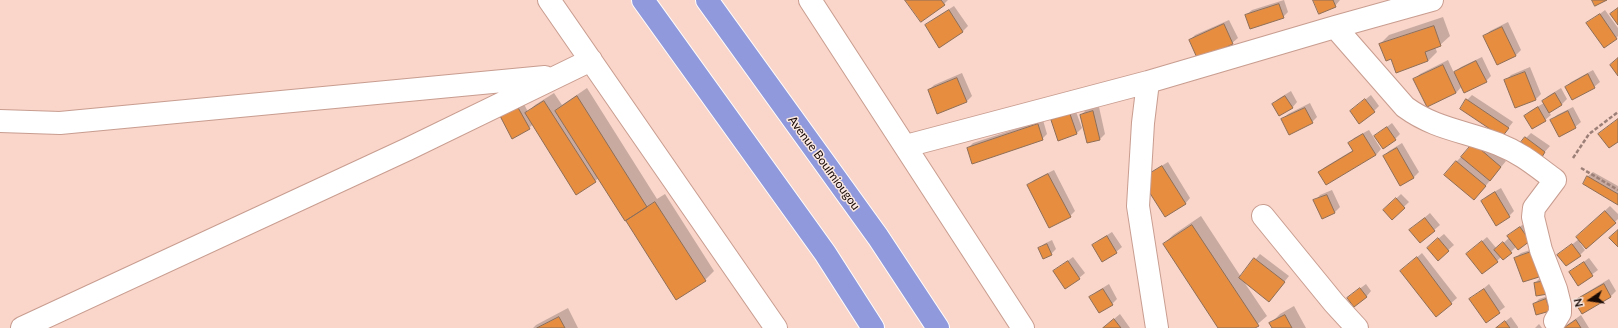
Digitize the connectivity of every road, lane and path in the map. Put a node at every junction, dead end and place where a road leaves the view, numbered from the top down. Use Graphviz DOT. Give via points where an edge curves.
graph roads {
  1 [pos="549,0"];
  2 [pos="643,0"];
  3 [pos="707,0"];
  4 [pos="810,0"];
  5 [pos="1432,0"];
  6 [pos="1335,27"];
  7 [pos="591,60"];
  8 [pos="560,75"];
  9 [pos="1148,82"];
  10 [pos="1618,112"];
  11 [pos="0,121"];
  12 [pos="906,146"];
  13 [pos="1570,162"];
  14 [pos="1555,180"];
  15 [pos="1618,190"];
  16 [pos="1263,216"];
  17 [pos="1555,321"];
  18 [pos="22,328"];
  19 [pos="776,328"];
  20 [pos="873,328"];
  21 [pos="938,328"];
  22 [pos="1023,328"];
  23 [pos="1157,328"];
  24 [pos="1357,328"];
  1 -- 7 [label="street"];
  2 -- 20 [label="highway" via="825,253"];
  3 -- 21 [label="highway, Avenue Boulmiougou" via="878,237"];
  4 -- 12 [label="street"];
  5 -- 6 [label="street"];
  6 -- 9 [label="street"];
  6 -- 14 [label="street" via="1405,107 1418,117 1520,154"];
  7 -- 8 [label="street"];
  7 -- 19 [label="street"];
  8 -- 11 [label="street" via="60,123"];
  8 -- 18 [label="street" via="408,149"];
  9 -- 12 [label="street"];
  9 -- 23 [label="street" via="1138,206"];
  10 -- 13 [label="path" via="1589,134"];
  12 -- 22 [label="street"];
  13 -- 14 [label="path"];
  13 -- 15 [label="path"];
  14 -- 17 [label="street" via="1534,208 1532,217 1560,305 1560,313"];
  16 -- 24 [label="street"];
}
